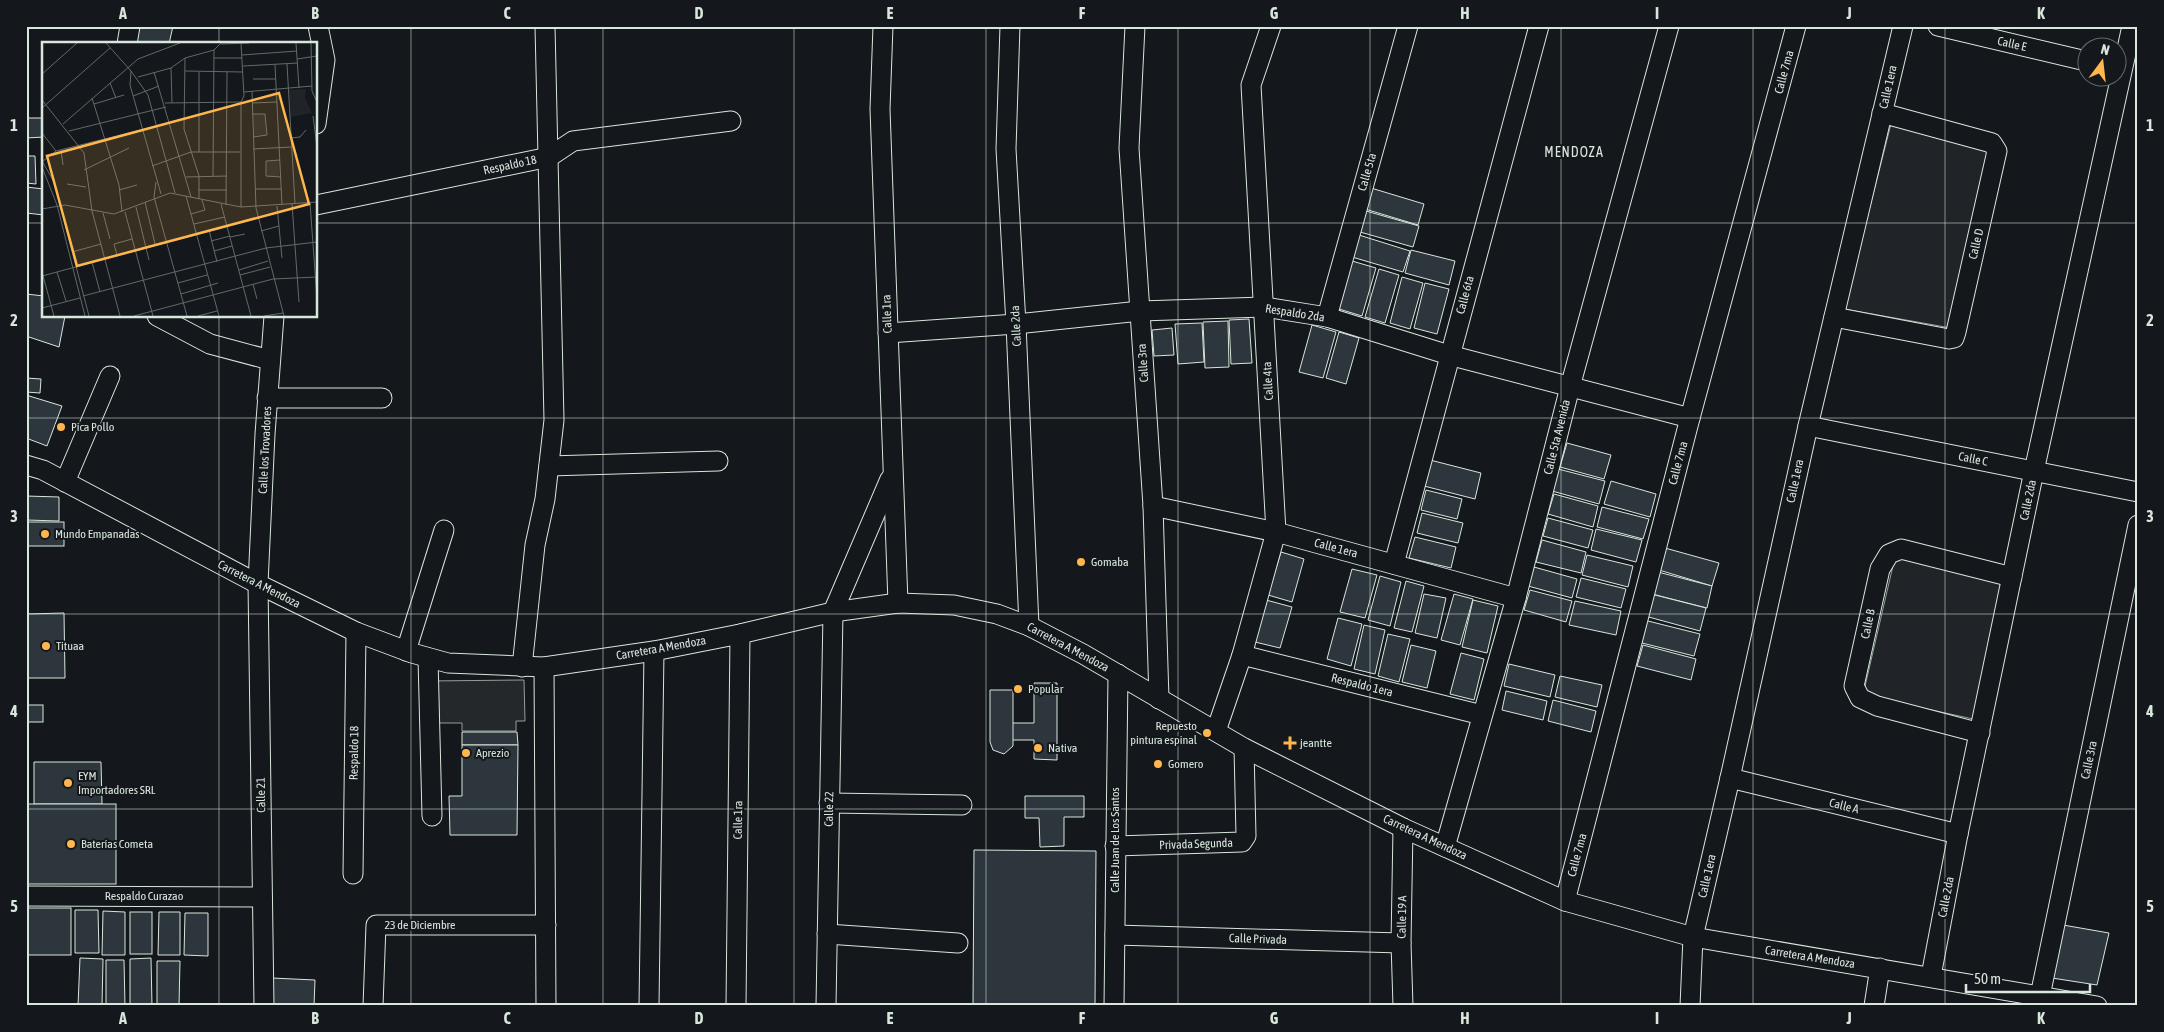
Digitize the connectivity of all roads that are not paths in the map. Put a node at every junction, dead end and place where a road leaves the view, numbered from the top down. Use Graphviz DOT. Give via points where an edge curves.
graph roads {
  1 [pos="130,26"];
  2 [pos="318,26"];
  3 [pos="545,26"];
  4 [pos="883,26"];
  5 [pos="1010,26"];
  6 [pos="1135,26"];
  7 [pos="1271,26"];
  8 [pos="1408,26"];
  9 [pos="1539,26"];
  10 [pos="1669,26"];
  11 [pos="1796,26"];
  12 [pos="1903,26"];
  13 [pos="1938,26"];
  14 [pos="2132,26"];
  15 [pos="127,42"];
  16 [pos="2126,46"];
  17 [pos="2076,59"];
  18 [pos="2115,88"];
  19 [pos="318,110"];
  20 [pos="1882,113"];
  21 [pos="731,121"];
  22 [pos="549,157"];
  23 [pos="318,205"];
  24 [pos="1264,307"];
  25 [pos="1140,311"];
  26 [pos="1327,317"];
  27 [pos="1834,317"];
  28 [pos="160,318"];
  29 [pos="274,318"];
  30 [pos="1016,324"];
  31 [pos="888,333"];
  32 [pos="1449,355"];
  33 [pos="270,360"];
  34 [pos="110,376"];
  35 [pos="1570,387"];
  36 [pos="267,398"];
  37 [pos="382,398"];
  38 [pos="1690,418"];
  39 [pos="1808,426"];
  40 [pos="718,461"];
  41 [pos="26,464"];
  42 [pos="549,466"];
  43 [pos="2034,472"];
  44 [pos="892,474"];
  45 [pos="66,482"];
  46 [pos="2138,492"];
  47 [pos="1153,506"];
  48 [pos="2138,525"];
  49 [pos="444,530"];
  50 [pos="1276,532"];
  51 [pos="1394,564"];
  52 [pos="2012,577"];
  53 [pos="258,584"];
  54 [pos="1516,598"];
  55 [pos="898,602"];
  56 [pos="833,612"];
  57 [pos="1029,626"];
  58 [pos="356,632"];
  59 [pos="740,634"];
  60 [pos="406,651"];
  61 [pos="654,651"];
  62 [pos="1242,655"];
  63 [pos="428,658"];
  64 [pos="522,667"];
  65 [pos="544,668"];
  66 [pos="1118,674"];
  67 [pos="1159,699"];
  68 [pos="1482,715"];
  69 [pos="1216,731"];
  70 [pos="1980,733"];
  71 [pos="1244,748"];
  72 [pos="1730,778"];
  73 [pos="830,803"];
  74 [pos="962,805"];
  75 [pos="432,816"];
  76 [pos="1403,828"];
  77 [pos="1958,834"];
  78 [pos="1114,846"];
  79 [pos="1445,847"];
  80 [pos="353,874"];
  81 [pos="26,896"];
  82 [pos="262,896"];
  83 [pos="1565,901"];
  84 [pos="546,925"];
  85 [pos="827,934"];
  86 [pos="1115,935"];
  87 [pos="1693,937"];
  88 [pos="958,943"];
  89 [pos="1401,943"];
  90 [pos="1880,968"];
  91 [pos="1931,976"];
  92 [pos="2040,996"];
  93 [pos="2012,998"];
  94 [pos="264,1006"];
  95 [pos="373,1006"];
  96 [pos="546,1006"];
  97 [pos="649,1006"];
  98 [pos="736,1006"];
  99 [pos="826,1006"];
  100 [pos="1114,1006"];
  101 [pos="1403,1006"];
  102 [pos="1690,1006"];
  103 [pos="1874,1006"];
  104 [pos="2097,1006"];
  1 -- 15 [label="street"];
  2 -- 19 [label="street" via="325,60"];
  3 -- 22 [label="street"];
  4 -- 31 [label="street, Calle 1ra" via="880,109"];
  5 -- 30 [label="street, Calle 2da" via="1006,149"];
  6 -- 25 [label="street, Calle 3ra" via="1129,148"];
  7 -- 24 [label="street, Calle 4ta" via="1251,84"];
  8 -- 26 [label="street, Calle 5ta"];
  9 -- 32 [label="street, Calle 6ta"];
  10 -- 35 [label="street, Calle 5ta Avenida"];
  11 -- 38 [label="street, Calle 7ma"];
  12 -- 20 [label="street, Calle 1era"];
  13 -- 17 [label="street, Calle E"];
  14 -- 16 [label="street, Calle 2da"];
  18 -- 43 [label="street, Calle 2da"];
  20 -- 27 [label="street, Calle 1era"];
  20 -- 27 [label="street, Calle D" via="1992,143 1997,151 1956,332 1954,338 1949,339"];
  21 -- 22 [label="street, Respaldo 18" via="573,141"];
  22 -- 23 [label="street, Respaldo 18"];
  22 -- 42 [label="street" via="554,420"];
  24 -- 25 [label="street, Respaldo 2da"];
  24 -- 26 [label="street, Respaldo 2da"];
  24 -- 50 [label="street, Calle 4ta"];
  25 -- 30 [label="street, Respaldo 2da"];
  25 -- 47 [label="street, Calle 3ra"];
  26 -- 32 [label="street, Respaldo 2da"];
  27 -- 39 [label="street, Calle 1era"];
  28 -- 33 [label="street" via="210,344"];
  29 -- 33 [label="street, Calle los Trovadores"];
  30 -- 31 [label="street, Respaldo 2da"];
  30 -- 57 [label="street, Calle 2da"];
  31 -- 44 [label="street, Calle 1ra"];
  32 -- 35 [label="street, Respaldo 2da"];
  32 -- 51 [label="street, Calle 6ta"];
  33 -- 36 [label="street, Calle los Trovadores"];
  34 -- 45 [label="street"];
  35 -- 38 [label="street, Respaldo 2da"];
  35 -- 54 [label="street, Calle 5ta Avenida"];
  36 -- 37 [label="street"];
  36 -- 53 [label="street, Calle los Trovadores"];
  38 -- 83 [label="street, Calle 7ma"];
  39 -- 43 [label="street, Calle C"];
  39 -- 72 [label="street, Calle 1era"];
  40 -- 42 [label="street"];
  41 -- 45 [label="street, Carretera A Mendoza"];
  42 -- 64 [label="street" via="535,545"];
  43 -- 46 [label="street, Calle C"];
  43 -- 52 [label="street, Calle 2da"];
  44 -- 55 [label="street, Calle 1ra"];
  44 -- 56 [label="street"];
  45 -- 53 [label="street, Carretera A Mendoza"];
  47 -- 50 [label="street, Calle 1era"];
  47 -- 67 [label="street, Calle 3ra"];
  48 -- 92 [label="street, Calle 3ra"];
  49 -- 60 [label="street"];
  50 -- 51 [label="street, Calle 1era"];
  50 -- 62 [label="street, Calle 4ta"];
  51 -- 54 [label="street, Calle 1era"];
  52 -- 70 [label="street, Calle 2da"];
  52 -- 70 [label="street, Calle B" via="1901,549 1889,554 1880,569 1854,686 1860,698 1877,706"];
  53 -- 58 [label="street, Carretera A Mendoza"];
  53 -- 82 [label="street, Calle 21"];
  54 -- 68 [label="street, Calle 5ta Avenida"];
  55 -- 56 [label="street, Carretera A Mendoza"];
  55 -- 57 [label="street, Carretera A Mendoza" via="980,610"];
  56 -- 59 [label="street, Carretera A Mendoza"];
  56 -- 73 [label="street, Calle 22"];
  57 -- 66 [label="street, Carretera A Mendoza"];
  58 -- 60 [label="street, Carretera A Mendoza"];
  58 -- 80 [label="street, Respaldo 18"];
  59 -- 61 [label="street, Carretera A Mendoza"];
  59 -- 98 [label="street, Calle 1ra"];
  60 -- 63 [label="street, Carretera A Mendoza"];
  61 -- 65 [label="street, Carretera A Mendoza"];
  61 -- 97 [label="street"];
  62 -- 68 [label="street, Respaldo 1era"];
  62 -- 69 [label="street, Calle 4ta"];
  63 -- 64 [label="street, Carretera A Mendoza" via="460,664"];
  63 -- 75 [label="street"];
  64 -- 65 [label="street, Carretera A Mendoza"];
  65 -- 84 [label="street"];
  66 -- 67 [label="street, Carretera A Mendoza"];
  66 -- 78 [label="street, Calle Juan de Los Santos"];
  67 -- 69 [label="street, Carretera A Mendoza"];
  68 -- 79 [label="street, Calle 5ta Avenida"];
  69 -- 71 [label="street, Carretera A Mendoza"];
  70 -- 77 [label="street, Calle 2da"];
  71 -- 76 [label="street, Carretera A Mendoza"];
  71 -- 78 [label="street, Privada Segunda" via="1246,836 1242,842"];
  72 -- 77 [label="street, Calle A"];
  72 -- 87 [label="street, Calle 1era"];
  73 -- 74 [label="street"];
  73 -- 85 [label="street, Calle 22"];
  76 -- 79 [label="street, Carretera A Mendoza"];
  76 -- 89 [label="street, Calle 19 A"];
  77 -- 91 [label="street, Calle 2da"];
  78 -- 86 [label="street, Calle Juan de Los Santos"];
  79 -- 83 [label="street, Carretera A Mendoza"];
  81 -- 82 [label="street, Respaldo Curazao"];
  82 -- 94 [label="street, Calle 21"];
  83 -- 87 [label="street, Carretera A Mendoza"];
  84 -- 95 [label="street, 23 de Diciembre" via="376,925"];
  84 -- 96 [label="street"];
  85 -- 88 [label="street"];
  85 -- 99 [label="street, Calle 22"];
  86 -- 89 [label="street, Calle Privada"];
  86 -- 100 [label="street, Calle Juan de Los Santos"];
  87 -- 90 [label="street, Carretera A Mendoza"];
  87 -- 102 [label="street, Calle 1era"];
  89 -- 101 [label="street, Calle 19 A"];
  90 -- 91 [label="street, Carretera A Mendoza"];
  90 -- 103 [label="street"];
  91 -- 93 [label="street, Carretera A Mendoza"];
  92 -- 93 [label="street, Carretera A Mendoza"];
  92 -- 104 [label="street, Carretera A Mendoza"];
}
